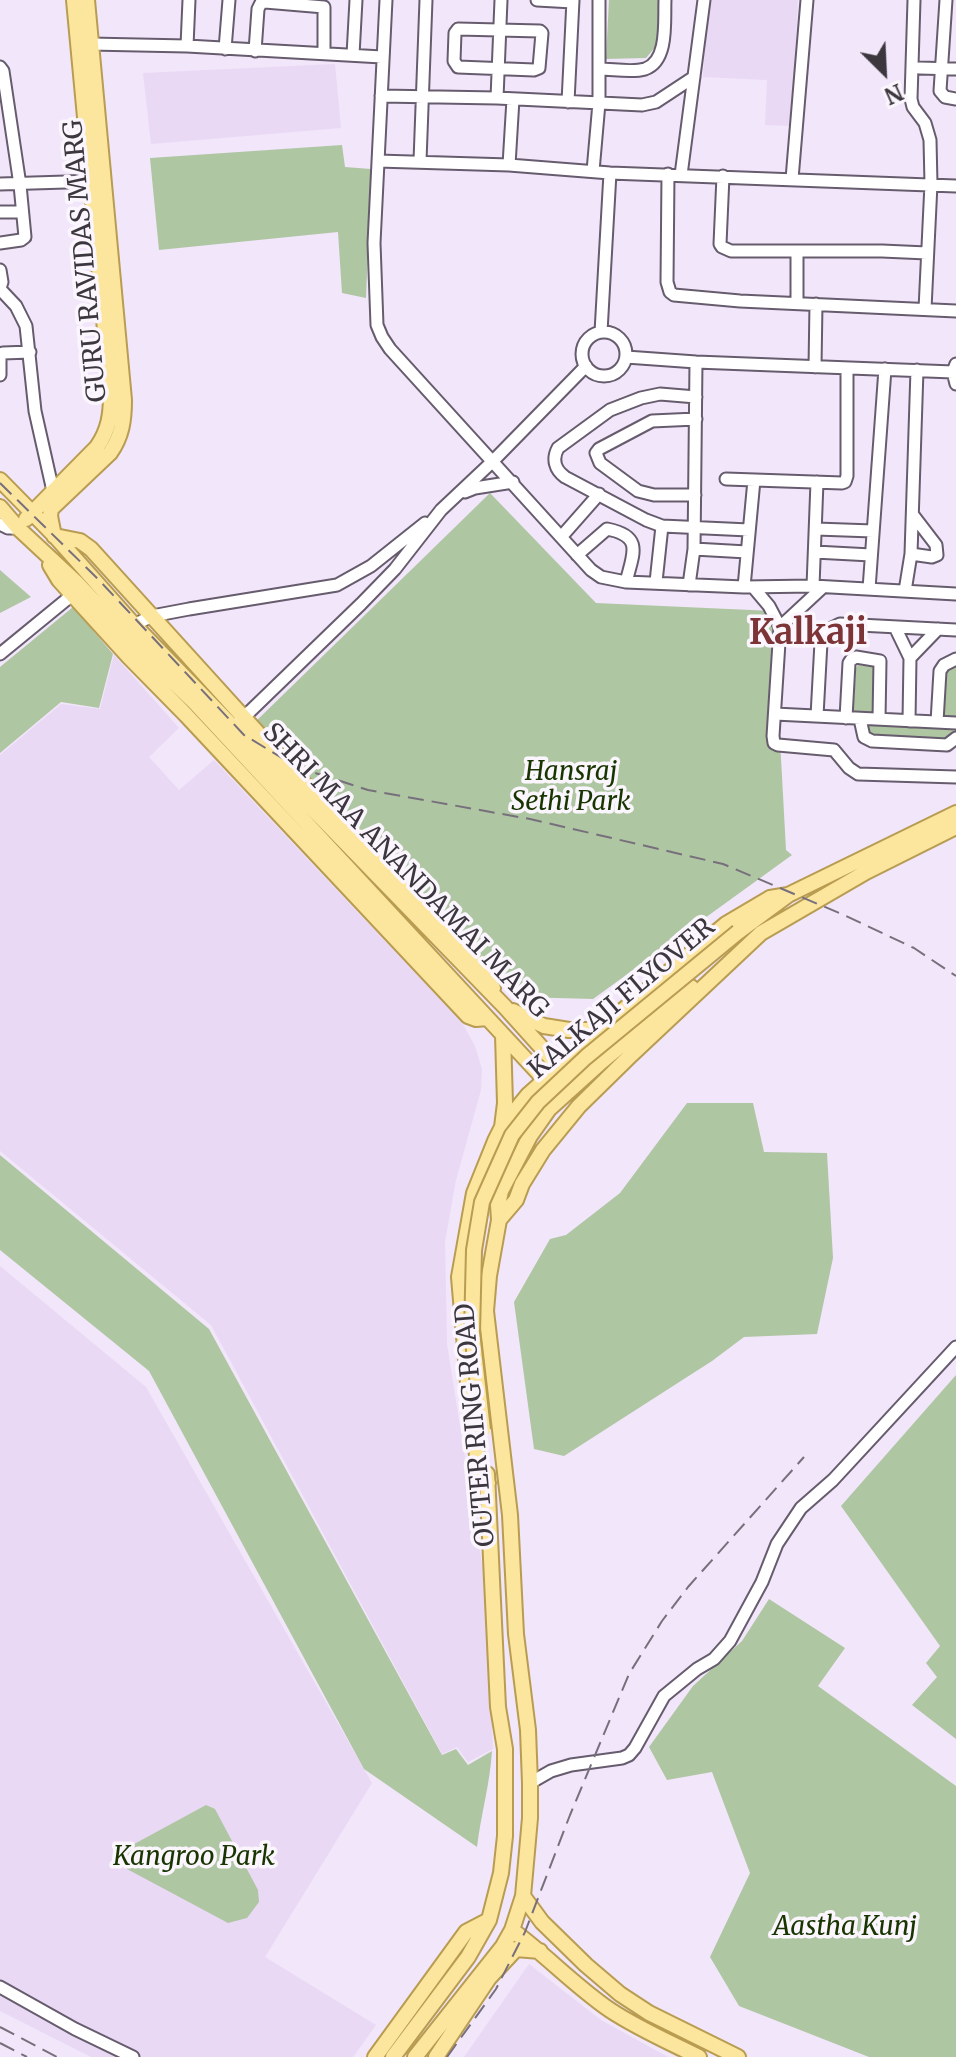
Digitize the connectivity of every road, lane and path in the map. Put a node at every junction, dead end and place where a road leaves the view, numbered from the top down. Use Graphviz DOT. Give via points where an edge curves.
graph roads {
  1 [pos="74,0"];
  2 [pos="87,0"];
  3 [pos="189,0"];
  4 [pos="229,0"];
  5 [pos="356,0"];
  6 [pos="386,0"];
  7 [pos="426,0"];
  8 [pos="501,0"];
  9 [pos="537,0"];
  10 [pos="599,0"];
  11 [pos="665,0"];
  12 [pos="704,0"];
  13 [pos="807,0"];
  14 [pos="914,0"];
  15 [pos="946,0"];
  16 [pos="573,1"];
  17 [pos="499,29"];
  18 [pos="90,44"];
  19 [pos="187,46"];
  20 [pos="225,49"];
  21 [pos="255,51"];
  22 [pos="324,53"];
  23 [pos="353,55"];
  24 [pos="382,57"];
  25 [pos="0,67"];
  26 [pos="919,68"];
  27 [pos="941,68"];
  28 [pos="499,69"];
  29 [pos="600,69"];
  30 [pos="956,69"];
  31 [pos="694,77"];
  32 [pos="381,96"];
  33 [pos="422,97"];
  34 [pos="497,98"];
  35 [pos="513,99"];
  36 [pos="956,99"];
  37 [pos="568,102"];
  38 [pos="599,103"];
  39 [pos="5,116"];
  40 [pos="378,161"];
  41 [pos="420,161"];
  42 [pos="509,165"];
  43 [pos="593,171"];
  44 [pos="610,173"];
  45 [pos="675,175"];
  46 [pos="723,176"];
  47 [pos="792,179"];
  48 [pos="97,181"];
  49 [pos="0,184"];
  50 [pos="931,184"];
  51 [pos="20,185"];
  52 [pos="956,186"];
  53 [pos="0,212"];
  54 [pos="22,212"];
  55 [pos="0,243"];
  56 [pos="797,251"];
  57 [pos="927,253"];
  58 [pos="0,270"];
  59 [pos="0,289"];
  60 [pos="797,303"];
  61 [pos="816,304"];
  62 [pos="925,309"];
  63 [pos="956,311"];
  64 [pos="601,332"];
  65 [pos="30,352"];
  66 [pos="626,357"];
  67 [pos="696,362"];
  68 [pos="586,366"];
  69 [pos="815,367"];
  70 [pos="847,368"];
  71 [pos="885,369"];
  72 [pos="917,370"];
  73 [pos="955,373"];
  74 [pos="0,375"];
  75 [pos="696,397"];
  76 [pos="696,419"];
  77 [pos="492,462"];
  78 [pos="726,479"];
  79 [pos="0,480"];
  80 [pos="754,480"];
  81 [pos="513,482"];
  82 [pos="817,482"];
  83 [pos="53,491"];
  84 [pos="599,494"];
  85 [pos="457,495"];
  86 [pos="695,495"];
  87 [pos="0,507"];
  88 [pos="441,510"];
  89 [pos="32,513"];
  90 [pos="913,515"];
  91 [pos="0,524"];
  92 [pos="662,526"];
  93 [pos="695,527"];
  94 [pos="18,528"];
  95 [pos="816,529"];
  96 [pos="749,530"];
  97 [pos="873,531"];
  98 [pos="55,536"];
  99 [pos="562,536"];
  100 [pos="694,549"];
  101 [pos="747,552"];
  102 [pos="815,552"];
  103 [pos="911,554"];
  104 [pos="577,555"];
  105 [pos="871,555"];
  106 [pos="626,582"];
  107 [pos="656,582"];
  108 [pos="956,584"];
  109 [pos="689,585"];
  110 [pos="818,586"];
  111 [pos="749,587"];
  112 [pos="869,589"];
  113 [pos="905,591"];
  114 [pos="77,592"];
  115 [pos="951,594"];
  116 [pos="152,616"];
  117 [pos="134,625"];
  118 [pos="780,627"];
  119 [pos="895,627"];
  120 [pos="938,629"];
  121 [pos="956,630"];
  122 [pos="0,654"];
  123 [pos="910,658"];
  124 [pos="956,659"];
  125 [pos="775,714"];
  126 [pos="817,716"];
  127 [pos="244,717"];
  128 [pos="846,718"];
  129 [pos="860,719"];
  130 [pos="879,719"];
  131 [pos="909,721"];
  132 [pos="937,722"];
  133 [pos="956,723"];
  134 [pos="233,727"];
  135 [pos="956,738"];
  136 [pos="956,777"];
  137 [pos="956,813"];
  138 [pos="956,827"];
  139 [pos="788,895"];
  140 [pos="761,933"];
  141 [pos="639,998"];
  142 [pos="500,1003"];
  143 [pos="650,1022"];
  144 [pos="600,1030"];
  145 [pos="503,1035"];
  146 [pos="559,1067"];
  147 [pos="545,1080"];
  148 [pos="568,1092"];
  149 [pos="498,1134"];
  150 [pos="520,1154"];
  151 [pos="499,1220"];
  152 [pos="956,1347"];
  153 [pos="488,1483"];
  154 [pos="530,1783"];
  155 [pos="523,1896"];
  156 [pos="489,1920"];
  157 [pos="512,1930"];
  158 [pos="503,1946"];
  159 [pos="541,1951"];
  160 [pos="500,1966"];
  161 [pos="0,1987"];
  162 [pos="133,2057"];
  163 [pos="375,2057"];
  164 [pos="393,2057"];
  165 [pos="415,2057"];
  166 [pos="436,2057"];
  167 [pos="699,2057"];
  168 [pos="738,2057"];
  1 -- 48 [label="main road, GURU RAVIDAS MARG"];
  2 -- 18 [label="main road, GURU RAVIDAS MARG"];
  3 -- 19 [label="street"];
  4 -- 20 [label="street"];
  5 -- 23 [label="street"];
  6 -- 24 [label="street"];
  7 -- 33 [label="street"];
  8 -- 17 [label="street"];
  9 -- 16 [label="street"];
  10 -- 29 [label="street"];
  11 -- 29 [label="street" via="662,50 653,65 640,70"];
  12 -- 31 [label="street"];
  13 -- 47 [label="street"];
  14 -- 50 [label="street" via="911,99 928,131"];
  15 -- 27 [label="street"];
  16 -- 37 [label="street"];
  17 -- 28 [label="street"];
  17 -- 28 [label="street" via="542,33 539,68"];
  17 -- 28 [label="street" via="458,29 454,47 458,67"];
  18 -- 19 [label="street"];
  18 -- 48 [label="main road, GURU RAVIDAS MARG"];
  19 -- 20 [label="street"];
  20 -- 21 [label="street"];
  21 -- 22 [label="street"];
  21 -- 22 [label="street" via="258,9 265,2 324,7"];
  22 -- 23 [label="street"];
  23 -- 24 [label="street"];
  24 -- 32 [label="street"];
  25 -- 39 [label="street"];
  26 -- 27 [label="street"];
  27 -- 30 [label="street"];
  27 -- 36 [label="street" via="941,94"];
  28 -- 34 [label="street"];
  29 -- 38 [label="street"];
  31 -- 38 [label="street" via="650,104"];
  31 -- 45 [label="street"];
  32 -- 33 [label="street"];
  32 -- 40 [label="street"];
  33 -- 34 [label="street"];
  33 -- 41 [label="street"];
  34 -- 35 [label="street"];
  35 -- 37 [label="street"];
  35 -- 42 [label="street"];
  37 -- 38 [label="street"];
  38 -- 43 [label="street"];
  39 -- 51 [label="street"];
  40 -- 41 [label="street"];
  40 -- 77 [label="street" via="377,325 390,349"];
  41 -- 42 [label="street"];
  42 -- 43 [label="street"];
  43 -- 44 [label="street"];
  44 -- 45 [label="street"];
  44 -- 64 [label="street"];
  45 -- 46 [label="street"];
  45 -- 60 [label="street" via="670,292"];
  46 -- 47 [label="street"];
  46 -- 56 [label="street" via="722,247"];
  47 -- 50 [label="street"];
  48 -- 51 [label="street"];
  48 -- 83 [label="main road, GURU RAVIDAS MARG" via="111,413 104,438"];
  48 -- 98 [label="main road, GURU RAVIDAS MARG" via="124,419 110,453 51,509"];
  49 -- 51 [label="street"];
  50 -- 52 [label="street"];
  50 -- 57 [label="street"];
  51 -- 54 [label="street"];
  53 -- 54 [label="street"];
  54 -- 55 [label="street" via="25,239"];
  56 -- 57 [label="street"];
  56 -- 60 [label="street"];
  57 -- 62 [label="street"];
  58 -- 59 [label="street"];
  59 -- 65 [label="street" via="25,323"];
  60 -- 61 [label="street"];
  61 -- 62 [label="street"];
  61 -- 69 [label="street"];
  62 -- 63 [label="street"];
  64 -- 66 [label="street" via="619,337"];
  64 -- 68 [label="street" via="583,348"];
  65 -- 74 [label="street" via="1,354"];
  65 -- 83 [label="street" via="35,411"];
  66 -- 67 [label="street"];
  66 -- 68 [label="street" via="611,375"];
  67 -- 69 [label="street"];
  67 -- 75 [label="street"];
  68 -- 77 [label="street"];
  69 -- 70 [label="street"];
  70 -- 71 [label="street"];
  70 -- 82 [label="street" via="847,479"];
  71 -- 72 [label="street"];
  71 -- 97 [label="street"];
  72 -- 73 [label="street"];
  72 -- 90 [label="street"];
  75 -- 76 [label="street"];
  75 -- 84 [label="street" via="641,398 610,410 558,448 560,474"];
  76 -- 86 [label="street"];
  76 -- 86 [label="street" via="652,421 596,453 600,463 638,491"];
  77 -- 81 [label="street"];
  77 -- 85 [label="street"];
  78 -- 80 [label="street"];
  79 -- 89 [label="main road, SHRI MAA ANANDAMAI MARG"];
  80 -- 82 [label="street"];
  80 -- 96 [label="street"];
  81 -- 85 [label="street"];
  81 -- 99 [label="street"];
  82 -- 95 [label="street"];
  83 -- 89 [label="main road, GURU RAVIDAS MARG"];
  84 -- 92 [label="street"];
  84 -- 99 [label="street"];
  85 -- 88 [label="street"];
  86 -- 93 [label="street"];
  87 -- 94 [label="main road"];
  88 -- 116 [label="street" via="371,566 337,585"];
  88 -- 127 [label="street" via="395,569"];
  89 -- 94 [label="main road, GURU RAVIDAS MARG"];
  89 -- 98 [label="main road, SHRI MAA ANANDAMAI MARG"];
  90 -- 103 [label="street"];
  90 -- 103 [label="street" via="936,545 937,555"];
  91 -- 94 [label="street"];
  92 -- 93 [label="street"];
  92 -- 107 [label="street"];
  93 -- 96 [label="street"];
  93 -- 100 [label="street"];
  94 -- 114 [label="main road, SHRI MAA ANANDAMAI MARG" via="46,555 59,580"];
  95 -- 97 [label="street"];
  95 -- 102 [label="street"];
  96 -- 101 [label="street"];
  97 -- 105 [label="street"];
  98 -- 116 [label="main road" via="86,545"];
  98 -- 117 [label="main road, SHRI MAA ANANDAMAI MARG"];
  99 -- 104 [label="street"];
  100 -- 101 [label="street"];
  100 -- 109 [label="street"];
  101 -- 111 [label="street"];
  102 -- 105 [label="street"];
  102 -- 110 [label="street"];
  103 -- 113 [label="street"];
  104 -- 106 [label="street" via="597,574"];
  104 -- 106 [label="street" via="607,529 613,530 634,547"];
  105 -- 112 [label="street"];
  106 -- 107 [label="street"];
  107 -- 109 [label="street"];
  108 -- 115 [label="street"];
  109 -- 111 [label="street"];
  110 -- 111 [label="street"];
  110 -- 112 [label="street"];
  110 -- 118 [label="street"];
  111 -- 118 [label="street" via="769,606"];
  112 -- 113 [label="street"];
  113 -- 115 [label="street"];
  114 -- 122 [label="street"];
  114 -- 145 [label="main road, SHRI MAA ANANDAMAI MARG" via="468,1016 487,1018"];
  116 -- 117 [label="street"];
  116 -- 127 [label="main road"];
  117 -- 134 [label="main road, SHRI MAA ANANDAMAI MARG"];
  118 -- 125 [label="street"];
  119 -- 120 [label="street"];
  119 -- 123 [label="street"];
  119 -- 126 [label="street" via="840,624 828,630 821,642"];
  120 -- 121 [label="street"];
  120 -- 123 [label="street"];
  123 -- 131 [label="street"];
  124 -- 132 [label="street" via="940,671"];
  125 -- 126 [label="street"];
  125 -- 136 [label="street" via="776,744 834,750 858,774"];
  126 -- 128 [label="street"];
  127 -- 134 [label="street"];
  127 -- 142 [label="main road" via="485,973"];
  128 -- 129 [label="street"];
  128 -- 130 [label="street" via="849,663 856,657 881,663"];
  129 -- 130 [label="street"];
  129 -- 135 [label="street" via="864,737 872,741 941,746"];
  130 -- 131 [label="street"];
  131 -- 132 [label="street"];
  132 -- 133 [label="street"];
  134 -- 142 [label="main road, SHRI MAA ANANDAMAI MARG"];
  137 -- 139 [label="main road"];
  138 -- 140 [label="main road, OUTER RING ROAD"];
  139 -- 141 [label="main road" via="770,898 726,924"];
  139 -- 153 [label="main road, KALKAJI FLYOVER, bridge" via="586,1057 512,1135 482,1202 474,1250 472,1332"];
  140 -- 143 [label="main road"];
  140 -- 151 [label="main road, OUTER RING ROAD" via="579,1106 543,1150"];
  141 -- 143 [label="main road" via="635,1011"];
  141 -- 144 [label="main road"];
  142 -- 144 [label="main road" via="544,1026"];
  142 -- 146 [label="main road, SHRI MAA ANANDAMAI MARG"];
  143 -- 148 [label="main road"];
  144 -- 146 [label="main road"];
  145 -- 147 [label="main road, SHRI MAA ANANDAMAI MARG"];
  145 -- 149 [label="main road" via="505,1103"];
  146 -- 147 [label="main road"];
  146 -- 148 [label="main road, SHRI MAA ANANDAMAI MARG"];
  147 -- 148 [label="main road, SHRI MAA ANANDAMAI MARG"];
  147 -- 149 [label="main road"];
  148 -- 150 [label="main road" via="549,1109"];
  149 -- 150 [label="main road" via="511,1138"];
  149 -- 153 [label="main road" via="474,1193 459,1277 479,1470"];
  150 -- 151 [label="main road" via="501,1191"];
  151 -- 154 [label="main road, OUTER RING ROAD" via="486,1311 510,1515"];
  152 -- 154 [label="street" via="801,1508 777,1544 730,1641 664,1696 629,1755 571,1765"];
  153 -- 156 [label="main road, OUTER RING ROAD" via="498,1707 505,1749 505,1836"];
  154 -- 155 [label="main road, OUTER RING ROAD"];
  155 -- 157 [label="main road, OUTER RING ROAD"];
  155 -- 168 [label="main road" via="542,1922 620,1994"];
  156 -- 163 [label="main road" via="466,1932"];
  156 -- 164 [label="main road, OUTER RING ROAD"];
  157 -- 158 [label="main road, OUTER RING ROAD"];
  157 -- 159 [label="main road"];
  158 -- 160 [label="main road"];
  158 -- 165 [label="main road"];
  159 -- 160 [label="main road" via="516,1949"];
  159 -- 167 [label="main road" via="610,2010"];
  160 -- 166 [label="main road"];
  161 -- 162 [label="street"];
}
